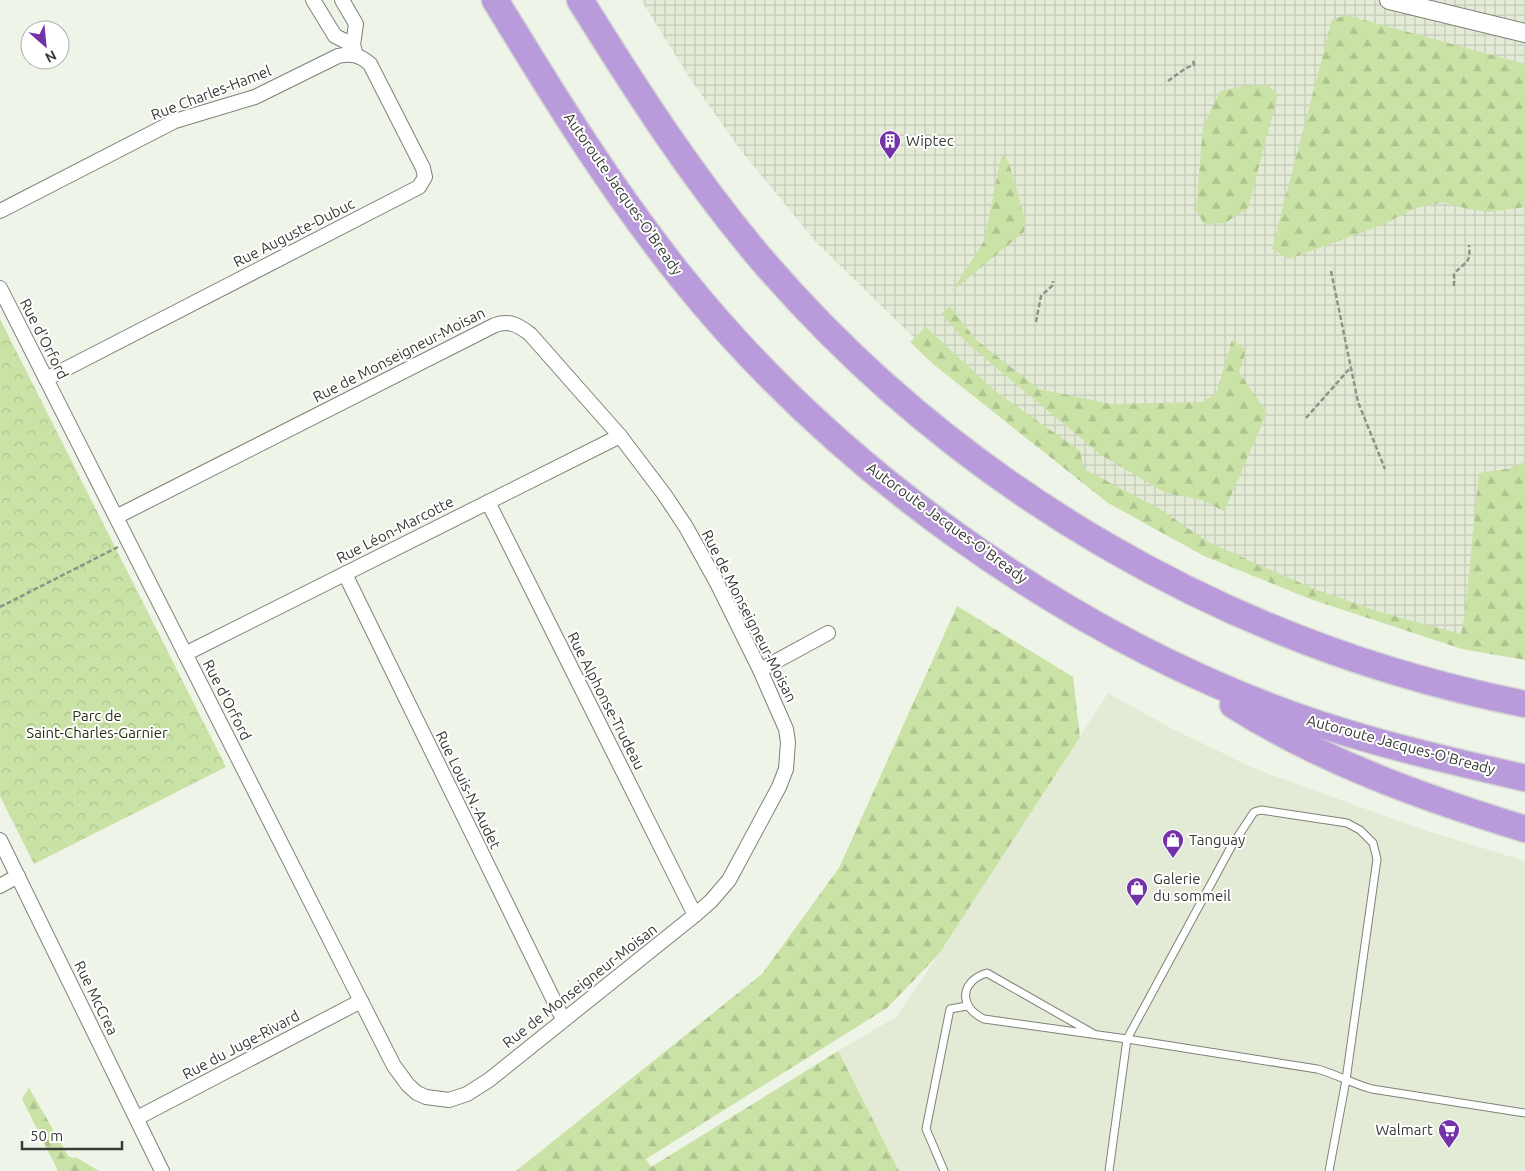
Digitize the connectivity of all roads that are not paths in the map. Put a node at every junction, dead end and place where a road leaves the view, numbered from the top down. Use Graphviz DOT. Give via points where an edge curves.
graph roads {
  1 [pos="313,0"];
  2 [pos="342,0"];
  3 [pos="495,0"];
  4 [pos="580,0"];
  5 [pos="1389,0"];
  6 [pos="1525,33"];
  7 [pos="355,50"];
  8 [pos="0,211"];
  9 [pos="0,288"];
  10 [pos="46,379"];
  11 [pos="620,436"];
  12 [pos="488,502"];
  13 [pos="116,517"];
  14 [pos="345,574"];
  15 [pos="828,633"];
  16 [pos="185,654"];
  17 [pos="1159,657"];
  18 [pos="760,670"];
  19 [pos="1525,704"];
  20 [pos="1525,778"];
  21 [pos="1525,829"];
  22 [pos="0,840"];
  23 [pos="18,876"];
  24 [pos="0,886"];
  25 [pos="695,915"];
  26 [pos="361,1001"];
  27 [pos="967,1006"];
  28 [pos="563,1019"];
  29 [pos="1094,1034"];
  30 [pos="1126,1039"];
  31 [pos="1346,1080"];
  32 [pos="448,1100"];
  33 [pos="1525,1113"];
  34 [pos="137,1118"];
  35 [pos="162,1171"];
  36 [pos="944,1171"];
  37 [pos="1109,1171"];
  38 [pos="1329,1171"];
  1 -- 7 [label="street, Rue Auguste-Dubuc" via="335,36"];
  2 -- 7 [label="street" via="356,24"];
  3 -- 17 [label="highway, Autoroute Jacques-O'Bready" via="581,138 643,229 706,307 780,387 854,455 946,526 1053,598"];
  4 -- 19 [label="highway" via="684,160 764,262 853,356 974,458 1027,496 1105,544 1245,616 1313,645 1382,668"];
  5 -- 6 [label="street"];
  7 -- 8 [label="street, Rue Charles-Hamel" via="255,98 175,121"];
  7 -- 10 [label="street, Rue Auguste-Dubuc" via="370,64 423,168 425,178 419,187"];
  9 -- 10 [label="street, Rue d'Orford"];
  10 -- 13 [label="street, Rue d'Orford"];
  11 -- 12 [label="street, Rue Léon-Marcotte"];
  11 -- 13 [label="street, Rue de Monseigneur-Moisan" via="530,334 516,324 503,322"];
  11 -- 18 [label="street, Rue de Monseigneur-Moisan" via="686,527"];
  12 -- 14 [label="street, Rue Léon-Marcotte"];
  12 -- 25 [label="street, Rue Alphonse-Trudeau"];
  13 -- 16 [label="street, Rue d'Orford"];
  14 -- 16 [label="street, Rue Léon-Marcotte"];
  14 -- 28 [label="street, Rue Louis-N.-Audet"];
  15 -- 18 [label="street"];
  16 -- 26 [label="street, Rue d'Orford"];
  17 -- 20 [label="highway, Autoroute Jacques-O'Bready" via="1246,697 1331,728 1410,751"];
  17 -- 21 [label="highway" via="1258,720 1325,756 1421,794"];
  18 -- 25 [label="street, Rue de Monseigneur-Moisan" via="786,729 786,769 729,880"];
  22 -- 23 [label="street, Rue McCrea"];
  23 -- 24 [label="street"];
  23 -- 34 [label="street, Rue McCrea"];
  25 -- 28 [label="street, Rue de Monseigneur-Moisan"];
  26 -- 32 [label="street, Rue d'Orford" via="394,1066 408,1085 426,1097"];
  26 -- 34 [label="street, Rue du Juge-Rivard"];
  27 -- 29 [label="lane" via="974,1015 984,1019"];
  27 -- 29 [label="lane" via="966,996 972,980 987,973"];
  27 -- 36 [label="lane" via="950,1009 926,1129"];
  28 -- 32 [label="street, Rue de Monseigneur-Moisan" via="478,1088"];
  29 -- 30 [label="lane"];
  30 -- 31 [label="lane" via="1317,1070"];
  30 -- 31 [label="lane" via="1231,847 1254,812 1261,810 1347,823 1373,843 1377,864"];
  30 -- 37 [label="lane"];
  31 -- 33 [label="lane" via="1372,1089"];
  31 -- 38 [label="lane"];
  34 -- 35 [label="street, Rue McCrea"];
}
